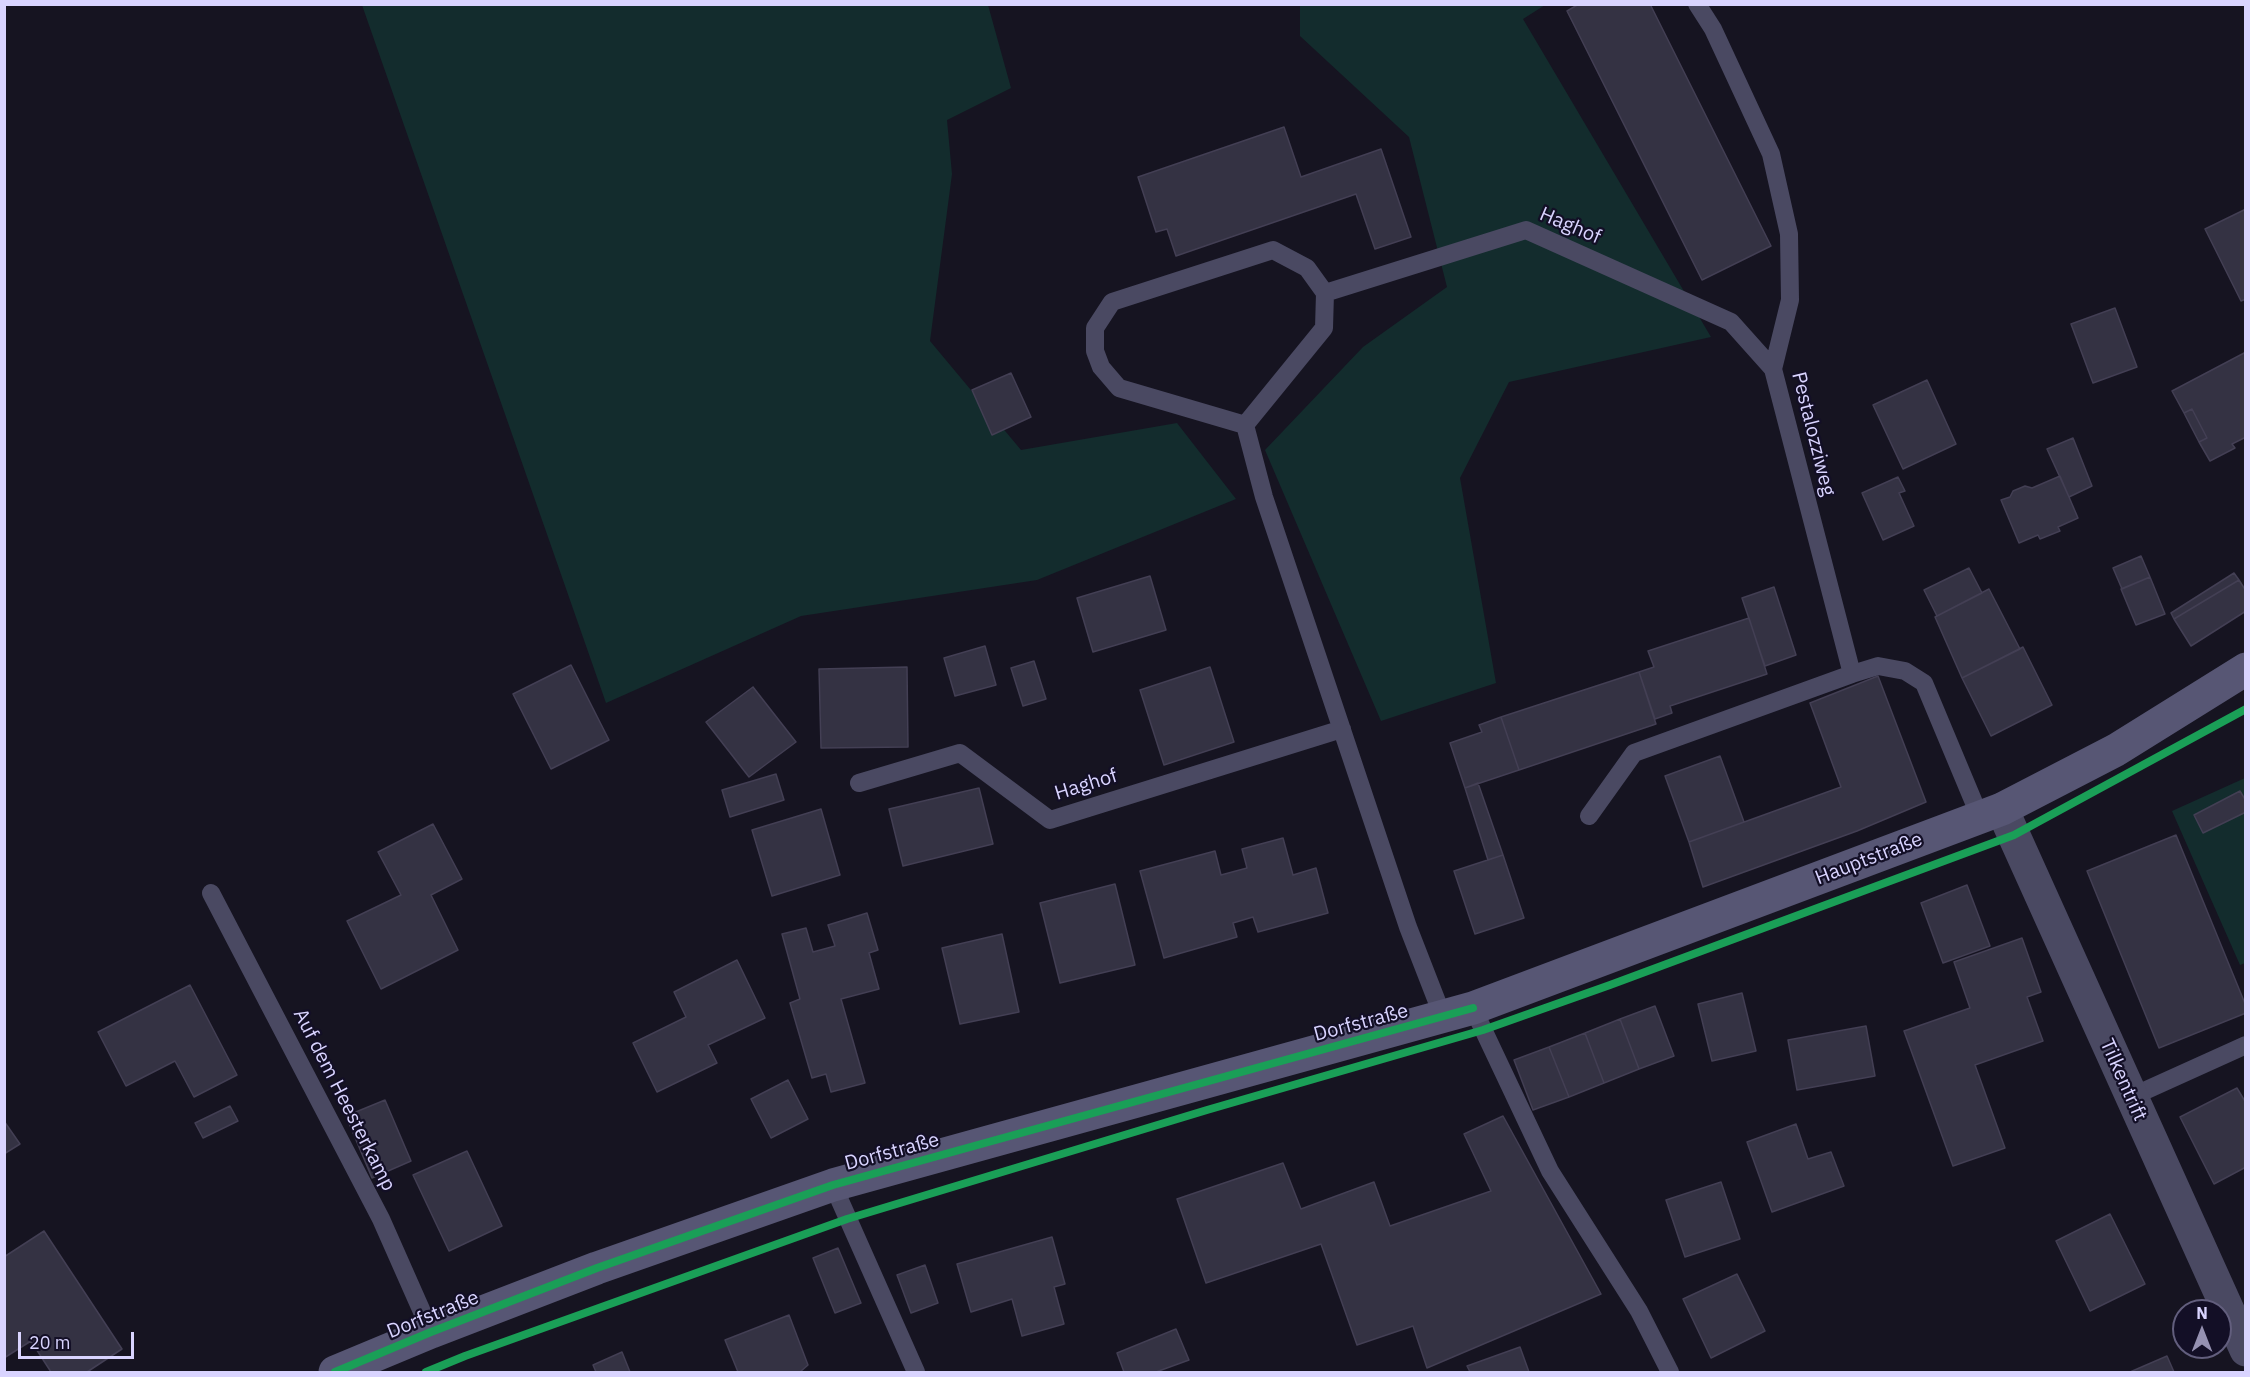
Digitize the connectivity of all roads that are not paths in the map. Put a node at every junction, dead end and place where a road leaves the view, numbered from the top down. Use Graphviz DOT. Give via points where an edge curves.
graph roads {
  1 [pos="1697,4"];
  2 [pos="1325,293"];
  3 [pos="1773,369"];
  4 [pos="1245,425"];
  5 [pos="2246,669"];
  6 [pos="1852,674"];
  7 [pos="1342,729"];
  8 [pos="859,783"];
  9 [pos="1991,813"];
  10 [pos="1588,816"];
  11 [pos="211,893"];
  12 [pos="1458,1012"];
  13 [pos="2246,1045"];
  14 [pos="2131,1097"];
  15 [pos="833,1185"];
  16 [pos="431,1332"];
  17 [pos="2246,1350"];
  18 [pos="335,1372"];
  19 [pos="916,1372"];
  20 [pos="1670,1372"];
  1 -- 3 [label="lane, Pestalozziweg" via="1713,29 1771,154 1788,234 1790,300"];
  2 -- 3 [label="lane, Haghof" via="1526,230 1731,322"];
  2 -- 4 [label="lane" via="1324,328"];
  2 -- 4 [label="lane" via="1307,268 1273,250 1112,302 1095,328 1095,351 1101,368 1119,388"];
  3 -- 6 [label="lane, Pestalozziweg"];
  4 -- 7 [label="lane" via="1264,497"];
  5 -- 9 [label="main road, Hauptstraße" via="2116,750"];
  6 -- 9 [label="lane" via="1878,666 1905,671 1924,683"];
  6 -- 10 [label="lane" via="1634,753"];
  7 -- 8 [label="lane, Haghof" via="1050,820 960,753"];
  7 -- 12 [label="lane" via="1408,927"];
  9 -- 12 [label="main road, Hauptstraße"];
  9 -- 14 [label="street, Tilkentrift"];
  11 -- 16 [label="lane, Auf dem Heesterkamp" via="381,1220"];
  12 -- 15 [label="main road, Dorfstraße"];
  12 -- 20 [label="lane" via="1550,1171 1639,1311"];
  13 -- 14 [label="lane"];
  14 -- 17 [label="street, Tilkentrift"];
  15 -- 16 [label="main road, Dorfstraße" via="597,1268"];
  15 -- 19 [label="lane, Dorfstraße"];
  16 -- 18 [label="main road, Dorfstraße"];
}
